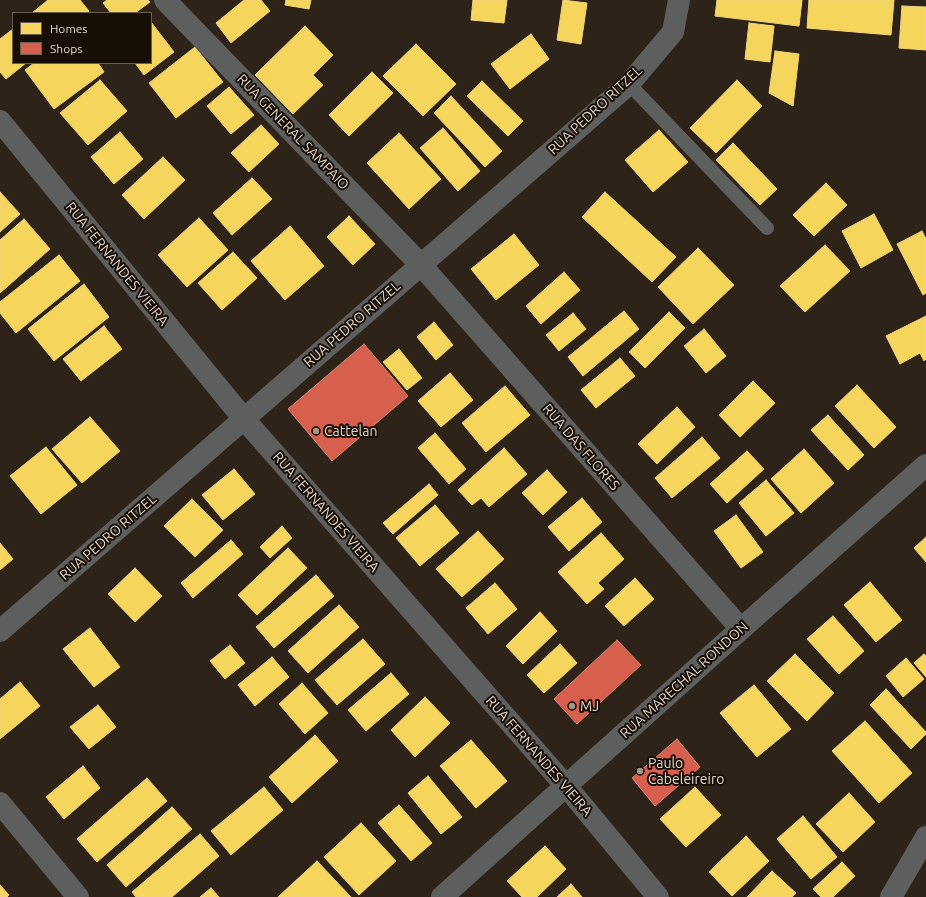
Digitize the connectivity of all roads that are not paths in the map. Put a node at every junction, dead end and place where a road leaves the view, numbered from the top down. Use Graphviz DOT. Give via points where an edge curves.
graph roads {
  1 [pos="165,0"];
  2 [pos="679,0"];
  3 [pos="629,84"];
  4 [pos="0,121"];
  5 [pos="767,228"];
  6 [pos="421,265"];
  7 [pos="244,419"];
  8 [pos="926,465"];
  9 [pos="741,629"];
  10 [pos="0,631"];
  11 [pos="566,786"];
  12 [pos="0,804"];
  13 [pos="926,837"];
  14 [pos="78,897"];
  15 [pos="442,897"];
  16 [pos="658,897"];
  17 [pos="891,897"];
  1 -- 6 [label="street, RUA GENERAL SAMPAIO"];
  2 -- 3 [label="street, RUA PEDRO RITZEL" via="673,32"];
  3 -- 5 [label="lane"];
  3 -- 6 [label="street, RUA PEDRO RITZEL"];
  4 -- 7 [label="street, RUA FERNANDES VIEIRA"];
  6 -- 7 [label="street, RUA PEDRO RITZEL"];
  6 -- 9 [label="street, RUA DAS FLORES"];
  7 -- 10 [label="street, RUA PEDRO RITZEL"];
  7 -- 11 [label="street, RUA FERNANDES VIEIRA"];
  8 -- 9 [label="street, RUA MARECHAL RONDON"];
  9 -- 11 [label="street, RUA MARECHAL RONDON"];
  11 -- 15 [label="street, RUA MARECHAL RONDON"];
  11 -- 16 [label="street, RUA FERNANDES VIEIRA"];
  12 -- 14 [label="street"];
  13 -- 17 [label="street"];
}
